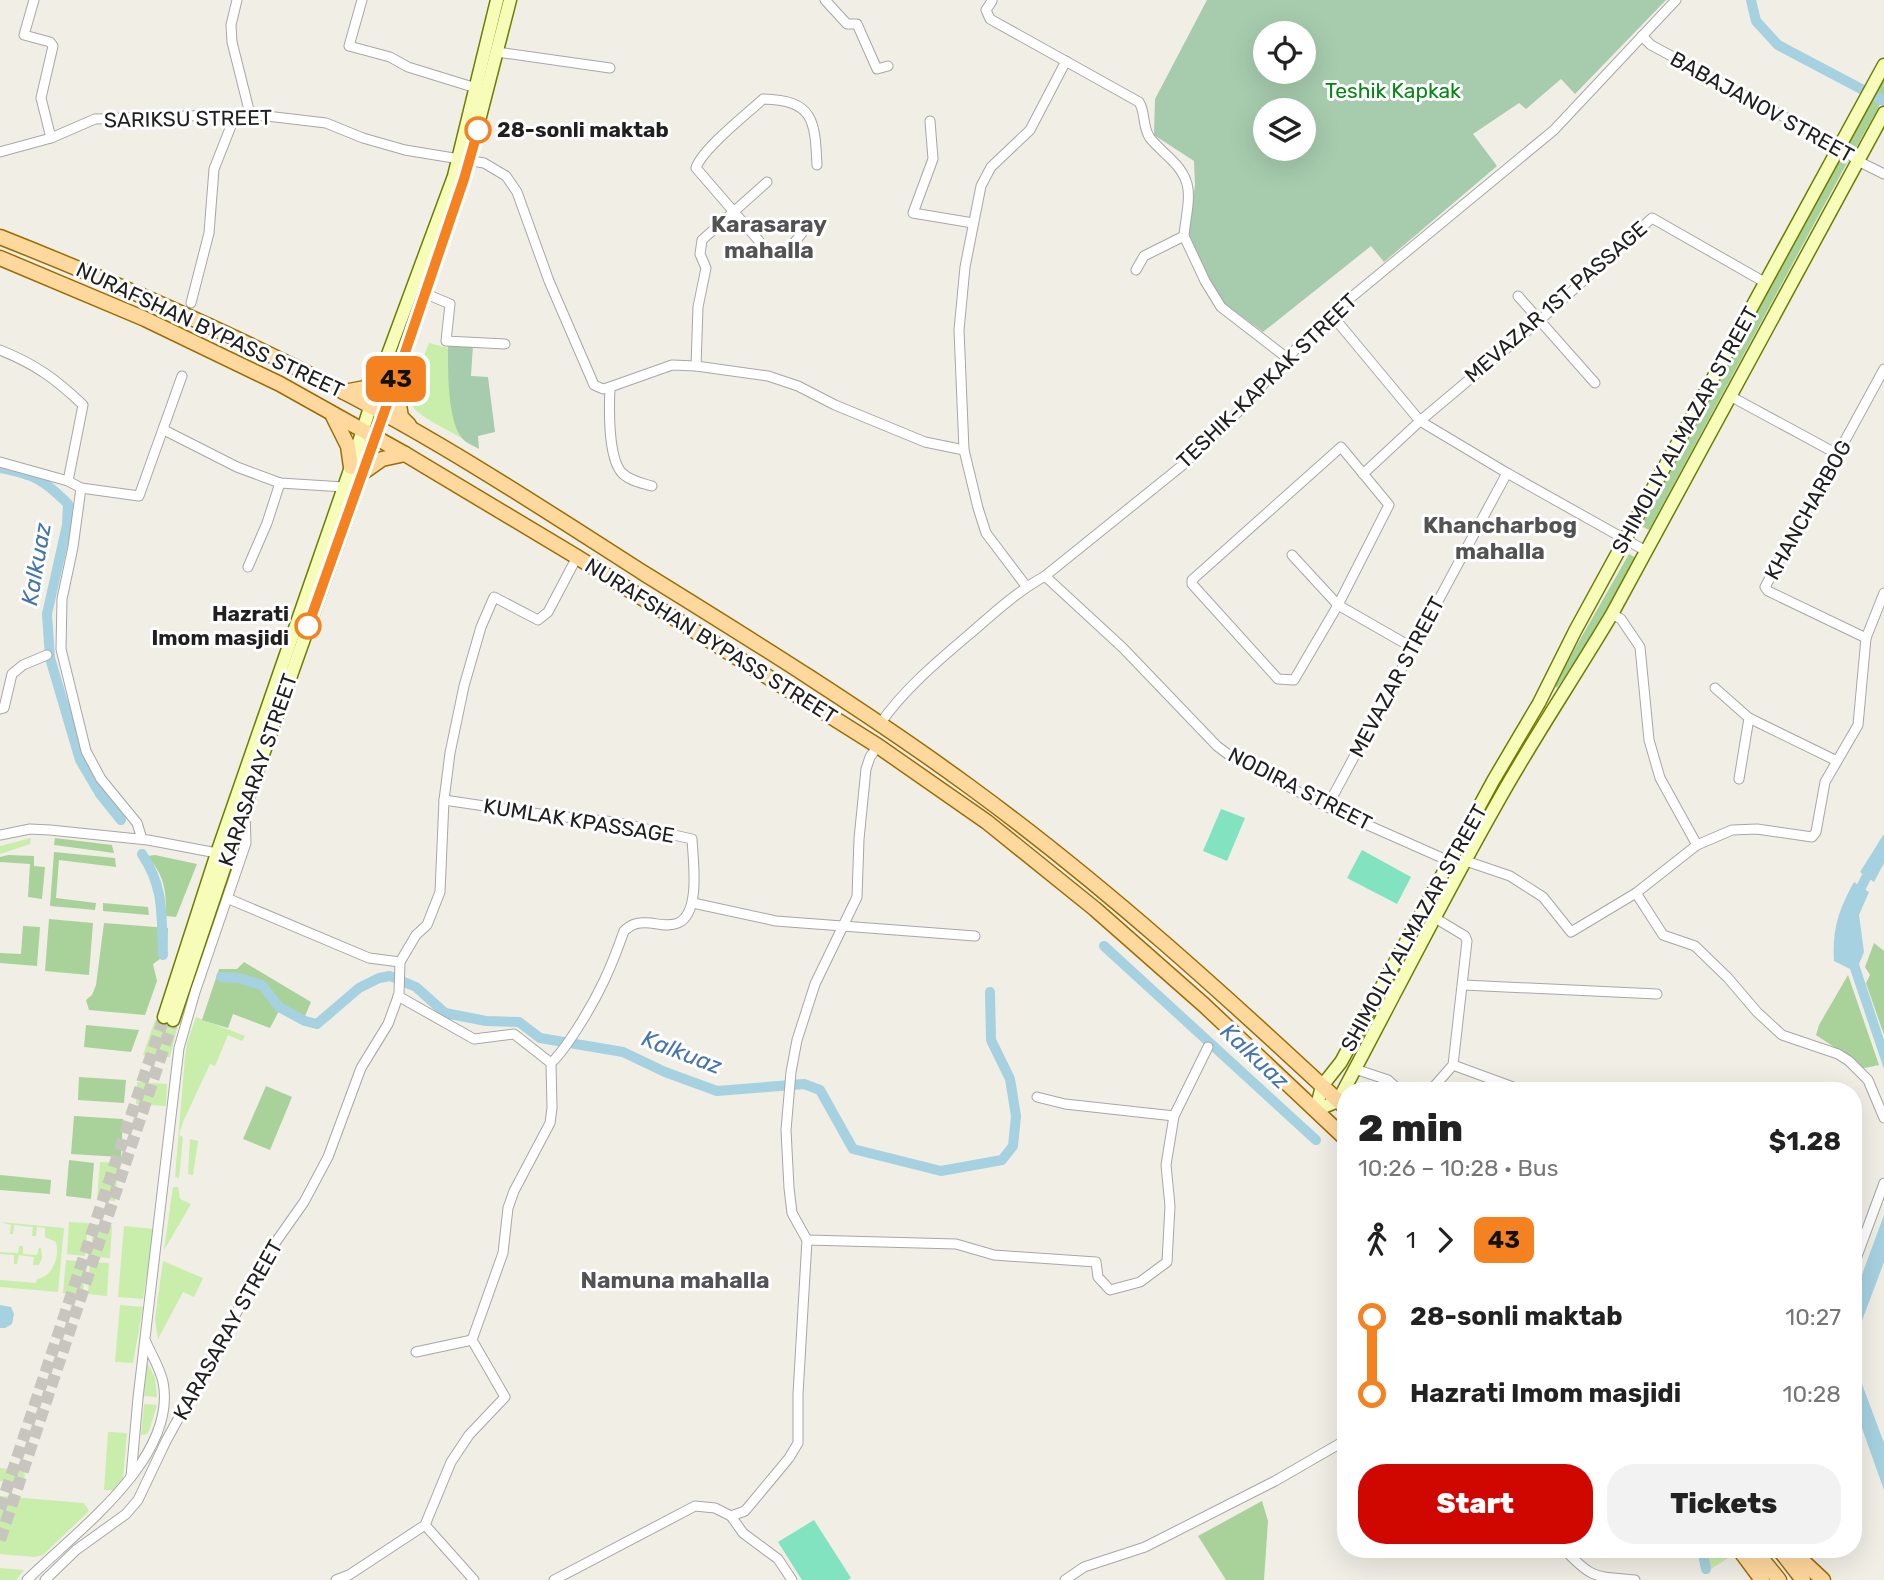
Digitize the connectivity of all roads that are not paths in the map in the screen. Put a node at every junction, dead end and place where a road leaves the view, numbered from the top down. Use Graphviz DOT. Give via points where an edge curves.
graph roads {
  1 [pos="34,0"];
  2 [pos="237,0"];
  3 [pos="362,0"];
  4 [pos="497,0"];
  5 [pos="510,0"];
  6 [pos="825,0"];
  7 [pos="1676,0"];
  8 [pos="992,1"];
  9 [pos="1642,36"];
  10 [pos="497,52"];
  11 [pos="1066,61"];
  12 [pos="1884,65"];
  13 [pos="888,66"];
  14 [pos="610,68"];
  15 [pos="476,88"];
  16 [pos="1884,113"];
  17 [pos="250,114"];
  18 [pos="232,115"];
  19 [pos="930,121"];
  20 [pos="51,138"];
  21 [pos="1840,147"];
  22 [pos="0,152"];
  23 [pos="464,160"];
  24 [pos="1858,161"];
  25 [pos="817,165"];
  26 [pos="1884,174"];
  27 [pos="768,182"];
  28 [pos="733,212"];
  29 [pos="973,223"];
  30 [pos="802,233"];
  31 [pos="1184,236"];
  32 [pos="0,237"];
  33 [pos="16,243"];
  34 [pos="4,260"];
  35 [pos="1136,270"];
  36 [pos="1766,283"];
  37 [pos="119,285"];
  38 [pos="424,293"];
  39 [pos="1518,296"];
  40 [pos="191,303"];
  41 [pos="111,304"];
  42 [pos="1331,314"];
  43 [pos="1539,321"];
  44 [pos="505,344"];
  45 [pos="0,350"];
  46 [pos="1287,358"];
  47 [pos="696,366"];
  48 [pos="1884,369"];
  49 [pos="182,376"];
  50 [pos="380,376"];
  51 [pos="395,382"];
  52 [pos="1595,383"];
  53 [pos="610,387"];
  54 [pos="344,392"];
  55 [pos="1731,396"];
  56 [pos="377,411"];
  57 [pos="332,414"];
  58 [pos="1420,421"];
  59 [pos="164,430"];
  60 [pos="369,434"];
  61 [pos="417,434"];
  62 [pos="964,450"];
  63 [pos="405,454"];
  64 [pos="1839,455"];
  65 [pos="0,462"];
  66 [pos="357,470"];
  67 [pos="1507,473"];
  68 [pos="1363,474"];
  69 [pos="68,481"];
  70 [pos="280,483"];
  71 [pos="652,486"];
  72 [pos="344,487"];
  73 [pos="81,488"];
  74 [pos="1625,540"];
  75 [pos="1646,551"];
  76 [pos="1292,555"];
  77 [pos="578,557"];
  78 [pos="248,566"];
  79 [pos="1045,576"];
  80 [pos="1026,586"];
  81 [pos="1884,593"];
  82 [pos="1338,605"];
  83 [pos="702,610"];
  84 [pos="1612,614"];
  85 [pos="691,628"];
  86 [pos="1866,638"];
  87 [pos="1413,648"];
  88 [pos="47,655"];
  89 [pos="1715,688"];
  90 [pos="0,709"];
  91 [pos="1749,718"];
  92 [pos="880,724"];
  93 [pos="878,746"];
  94 [pos="1836,761"];
  95 [pos="1739,779"];
  96 [pos="444,800"];
  97 [pos="1490,801"];
  98 [pos="245,807"];
  99 [pos="1327,807"];
  100 [pos="1031,833"];
  101 [pos="0,835"];
  102 [pos="139,839"];
  103 [pos="1697,845"];
  104 [pos="1019,847"];
  105 [pos="217,853"];
  106 [pos="1466,861"];
  107 [pos="1449,864"];
  108 [pos="1636,893"];
  109 [pos="229,899"];
  110 [pos="693,903"];
  111 [pos="1435,918"];
  112 [pos="843,926"];
  113 [pos="975,936"];
  114 [pos="400,967"];
  115 [pos="1464,985"];
  116 [pos="1382,987"];
  117 [pos="1395,993"];
  118 [pos="1657,993"];
  119 [pos="398,995"];
  120 [pos="1208,1047"];
  121 [pos="551,1063"];
  122 [pos="1453,1065"];
  123 [pos="1355,1069"];
  124 [pos="1350,1082"];
  125 [pos="1390,1082"];
  126 [pos="1438,1082"];
  127 [pos="1499,1082"];
  128 [pos="1322,1086"];
  129 [pos="1037,1097"];
  130 [pos="1337,1100"];
  131 [pos="1337,1105"];
  132 [pos="1316,1110"];
  133 [pos="1174,1116"];
  134 [pos="1884,1118"];
  135 [pos="1337,1130"];
  136 [pos="1884,1183"];
  137 [pos="807,1240"];
  138 [pos="1862,1243"];
  139 [pos="145,1340"];
  140 [pos="472,1340"];
  141 [pos="416,1352"];
  142 [pos="1337,1445"];
  143 [pos="131,1477"];
  144 [pos="731,1516"];
  145 [pos="425,1525"];
  146 [pos="1573,1558"];
  147 [pos="1746,1558"];
  148 [pos="1761,1558"];
  149 [pos="1786,1558"];
  150 [pos="1800,1558"];
  151 [pos="1584,1570"];
  152 [pos="27,1580"];
  153 [pos="45,1580"];
  154 [pos="336,1580"];
  155 [pos="474,1580"];
  156 [pos="554,1580"];
  157 [pos="792,1580"];
  158 [pos="1065,1580"];
  159 [pos="1576,1580"];
  160 [pos="1635,1580"];
  161 [pos="1762,1580"];
  162 [pos="1779,1580"];
  163 [pos="1803,1580"];
  164 [pos="1823,1580"];
  1 -- 20 [label="street" via="24,35 53,46 41,98"];
  2 -- 17 [label="street" via="232,43"];
  3 -- 15 [label="street" via="349,46"];
  4 -- 15 [label="main road, KARASARAY STREET"];
  5 -- 10 [label="main road, KARASARAY STREET"];
  6 -- 13 [label="street" via="847,24 857,24 877,69"];
  7 -- 9 [label="street, TESHIK-KAPKAK STREET"];
  8 -- 11 [label="street" via="986,10 990,19"];
  9 -- 21 [label="street, BABAJANOV STREET"];
  9 -- 42 [label="street, TESHIK-KAPKAK STREET" via="1554,130"];
  10 -- 14 [label="street"];
  10 -- 23 [label="main road, KARASARAY STREET"];
  11 -- 29 [label="street" via="1030,130 991,167 981,186"];
  11 -- 31 [label="street" via="1139,102 1145,130 1187,182"];
  12 -- 21 [label="main road, SHIMOLIY ALMAZAR STREET"];
  15 -- 23 [label="main road, KARASARAY STREET"];
  16 -- 24 [label="main road, SHIMOLIY ALMAZAR STREET"];
  17 -- 18 [label="street, SARIKSU STREET"];
  17 -- 23 [label="street, SARIKSU STREET" via="326,123 405,150"];
  18 -- 20 [label="street, SARIKSU STREET" via="95,119"];
  18 -- 40 [label="street" via="214,169 209,233"];
  19 -- 29 [label="street" via="933,159 914,213"];
  20 -- 22 [label="street, SARIKSU STREET"];
  21 -- 24 [label="street, BABAJANOV STREET"];
  21 -- 36 [label="main road, SHIMOLIY ALMAZAR STREET"];
  23 -- 38 [label="main road, KARASARAY STREET"];
  23 -- 50 [label="main road, KARASARAY STREET"];
  23 -- 53 [label="street, SARIKSU STREET" via="495,168 517,192 590,381 603,389"];
  24 -- 26 [label="street, BABAJANOV STREET"];
  24 -- 55 [label="main road, SHIMOLIY ALMAZAR STREET"];
  25 -- 28 [label="street" via="812,118 783,100 763,99 696,168"];
  27 -- 28 [label="street"];
  28 -- 30 [label="street" via="774,253 786,253"];
  28 -- 47 [label="street" via="702,240 700,254 706,268 698,307"];
  29 -- 62 [label="street" via="959,330"];
  31 -- 35 [label="street" via="1144,256"];
  31 -- 46 [label="street" via="1221,307"];
  32 -- 33 [label="main road, NURAFSHAN BYPASS STREET"];
  33 -- 34 [label="main road" via="18,254"];
  33 -- 37 [label="main road, NURAFSHAN BYPASS STREET"];
  34 -- 41 [label="main road, NURAFSHAN BYPASS STREET"];
  36 -- 43 [label="street, MEVAZАR 1ST PASSAGE" via="1652,218"];
  36 -- 74 [label="main road, SHIMOLIY ALMAZAR STREET"];
  37 -- 41 [label="main road" via="108,292"];
  37 -- 54 [label="main road, NURAFSHAN BYPASS STREET"];
  38 -- 44 [label="street" via="450,304 446,341"];
  38 -- 51 [label="main road, KARASARAY STREET"];
  39 -- 43 [label="street"];
  41 -- 57 [label="main road, NURAFSHAN BYPASS STREET" via="236,362"];
  42 -- 46 [label="street, TESHIK-KAPKAK STREET"];
  42 -- 58 [label="street"];
  43 -- 52 [label="street"];
  43 -- 58 [label="street, MEVAZАR 1ST PASSAGE"];
  45 -- 69 [label="street" via="54,378 83,405"];
  46 -- 79 [label="street, TESHIK-KAPKAK STREET" via="1184,464"];
  47 -- 53 [label="street" via="672,365"];
  47 -- 62 [label="street" via="768,376 913,437"];
  48 -- 64 [label="street, KHANCHARBOG"];
  49 -- 59 [label="street"];
  50 -- 54 [label="main road" via="365,388"];
  50 -- 56 [label="main road, KARASARAY STREET"];
  51 -- 56 [label="main road, KARASARAY STREET"];
  51 -- 61 [label="main road" via="401,417"];
  53 -- 71 [label="street" via="609,427 619,471 628,479"];
  54 -- 56 [label="main road, NURAFSHAN BYPASS STREET"];
  55 -- 64 [label="street"];
  55 -- 75 [label="main road, SHIMOLIY ALMAZAR STREET"];
  56 -- 60 [label="main road, KARASARAY STREET"];
  56 -- 61 [label="main road, NURAFSHAN BYPASS STREET"];
  57 -- 60 [label="main road, NURAFSHAN BYPASS STREET"];
  57 -- 66 [label="main road"];
  58 -- 67 [label="street"];
  58 -- 68 [label="street, MEVAZАR 1ST PASSAGE"];
  59 -- 70 [label="street"];
  59 -- 73 [label="street" via="139,496"];
  60 -- 63 [label="main road, NURAFSHAN BYPASS STREET"];
  60 -- 66 [label="main road, KARASARAY STREET"];
  61 -- 83 [label="main road, NURAFSHAN BYPASS STREET"];
  62 -- 80 [label="street" via="986,533"];
  63 -- 66 [label="main road"];
  63 -- 77 [label="main road, NURAFSHAN BYPASS STREET"];
  64 -- 86 [label="street, KHANCHARBOG" via="1765,587"];
  65 -- 69 [label="street"];
  66 -- 72 [label="main road, KARASARAY STREET"];
  66 -- 98 [label="main road, KARASARAY STREET"];
  67 -- 74 [label="street"];
  67 -- 87 [label="street, MEVAZAR STREET"];
  68 -- 82 [label="street" via="1389,505"];
  68 -- 82 [label="street" via="1338,448 1192,580 1278,679 1286,681 1294,680"];
  69 -- 73 [label="street"];
  70 -- 72 [label="street"];
  70 -- 78 [label="street"];
  72 -- 105 [label="main road, KARASARAY STREET"];
  73 -- 102 [label="street" via="62,599 61,649 86,751 137,823"];
  74 -- 75 [label="street"];
  74 -- 97 [label="main road, SHIMOLIY ALMAZAR STREET"];
  75 -- 84 [label="main road, SHIMOLIY ALMAZAR STREET"];
  76 -- 82 [label="street"];
  77 -- 85 [label="main road, NURAFSHAN BYPASS STREET"];
  77 -- 96 [label="street" via="548,612 538,620 495,597 481,626 464,686"];
  79 -- 80 [label="street, TESHIK-KAPKAK STREET"];
  79 -- 99 [label="street, NODIRA STREET" via="1124,648 1217,746"];
  80 -- 92 [label="street, TESHIK-KAPKAK STREET" via="936,663"];
  81 -- 86 [label="street"];
  82 -- 87 [label="street"];
  83 -- 85 [label="main road" via="702,622"];
  83 -- 92 [label="main road, NURAFSHAN BYPASS STREET"];
  84 -- 97 [label="main road, SHIMOLIY ALMAZAR STREET" via="1572,682"];
  84 -- 103 [label="street" via="1621,619 1640,647 1649,740 1660,778"];
  85 -- 93 [label="main road, NURAFSHAN BYPASS STREET"];
  86 -- 94 [label="street" via="1858,725"];
  87 -- 99 [label="street, MEVAZAR STREET"];
  88 -- 90 [label="street" via="12,674"];
  89 -- 91 [label="street"];
  91 -- 94 [label="street"];
  91 -- 95 [label="street"];
  92 -- 100 [label="main road, NURAFSHAN BYPASS STREET"];
  93 -- 104 [label="main road, NURAFSHAN BYPASS STREET"];
  93 -- 112 [label="street" via="866,769 857,897"];
  94 -- 103 [label="street" via="1823,788 1815,836 1744,828"];
  96 -- 110 [label="street, KUMLAK KPASSAGE" via="615,822 692,839"];
  96 -- 114 [label="street" via="440,892 427,925 416,935"];
  97 -- 106 [label="main road, SHIMOLIY ALMAZAR STREET"];
  97 -- 107 [label="main road, SHIMOLIY ALMAZAR STREET"];
  98 -- 105 [label="main road, KARASARAY STREET" via="168,1019"];
  98 -- 109 [label="street" via="246,843"];
  99 -- 107 [label="street, NODIRA STREET"];
  100 -- 104 [label="main road" via="1021,837"];
  100 -- 128 [label="main road, NURAFSHAN BYPASS STREET"];
  101 -- 102 [label="street" via="30,829"];
  102 -- 105 [label="street"];
  103 -- 108 [label="street"];
  104 -- 132 [label="main road, NURAFSHAN BYPASS STREET" via="1149,956"];
  106 -- 108 [label="street" via="1510,876 1543,897 1570,932"];
  106 -- 111 [label="main road, SHIMOLIY ALMAZAR STREET"];
  107 -- 116 [label="main road, SHIMOLIY ALMAZAR STREET"];
  108 -- 134 [label="street" via="1663,935 1695,946 1782,1035 1849,1061 1868,1080"];
  109 -- 114 [label="street"];
  109 -- 139 [label="street" via="179,1048"];
  110 -- 112 [label="street" via="776,921"];
  110 -- 121 [label="street" via="679,923 643,922 624,930 608,977"];
  111 -- 115 [label="street" via="1465,936"];
  111 -- 117 [label="main road, SHIMOLIY ALMAZAR STREET"];
  112 -- 113 [label="street"];
  112 -- 137 [label="street" via="816,985 790,1072 789,1188 792,1213"];
  114 -- 119 [label="street, KARASARAY STREET"];
  115 -- 118 [label="street"];
  115 -- 122 [label="street"];
  116 -- 117 [label="main road"];
  116 -- 128 [label="main road, SHIMOLIY ALMAZAR STREET" via="1341,1062"];
  117 -- 123 [label="main road, SHIMOLIY ALMAZAR STREET"];
  119 -- 121 [label="street" via="474,1038 514,1034"];
  119 -- 153 [label="street, KARASARAY STREET" via="388,1024 361,1069 328,1157 262,1266 138,1500"];
  120 -- 133 [label="street"];
  121 -- 140 [label="street" via="550,1124 508,1208 503,1253"];
  122 -- 126 [label="street"];
  122 -- 127 [label="street"];
  123 -- 124 [label="main road, SHIMOLIY ALMAZAR STREET"];
  123 -- 125 [label="street"];
  128 -- 130 [label="main road, NURAFSHAN BYPASS STREET"];
  128 -- 132 [label="main road, SHIMOLIY ALMAZAR STREET"];
  129 -- 133 [label="street"];
  131 -- 132 [label="main road"];
  132 -- 135 [label="main road, NURAFSHAN BYPASS STREET"];
  133 -- 137 [label="street" via="1166,1165 1170,1206 1167,1262 1140,1282 1110,1290 1098,1277 1096,1262 995,1255 956,1244"];
  136 -- 138 [label="street"];
  137 -- 144 [label="street" via="798,1443 746,1511"];
  139 -- 143 [label="street"];
  139 -- 143 [label="street" via="162,1380 163,1400 153,1439"];
  140 -- 141 [label="street"];
  140 -- 145 [label="street" via="505,1397 469,1434"];
  142 -- 158 [label="street" via="1145,1547 1084,1567"];
  143 -- 152 [label="street"];
  144 -- 156 [label="street" via="695,1506"];
  144 -- 157 [label="street" via="743,1533 778,1559"];
  145 -- 154 [label="street"];
  145 -- 155 [label="street"];
  146 -- 151 [label="street"];
  147 -- 161 [label="main road"];
  148 -- 162 [label="main road"];
  149 -- 163 [label="main road"];
  150 -- 164 [label="main road"];
  151 -- 159 [label="street"];
  151 -- 160 [label="street" via="1605,1579"];
}
